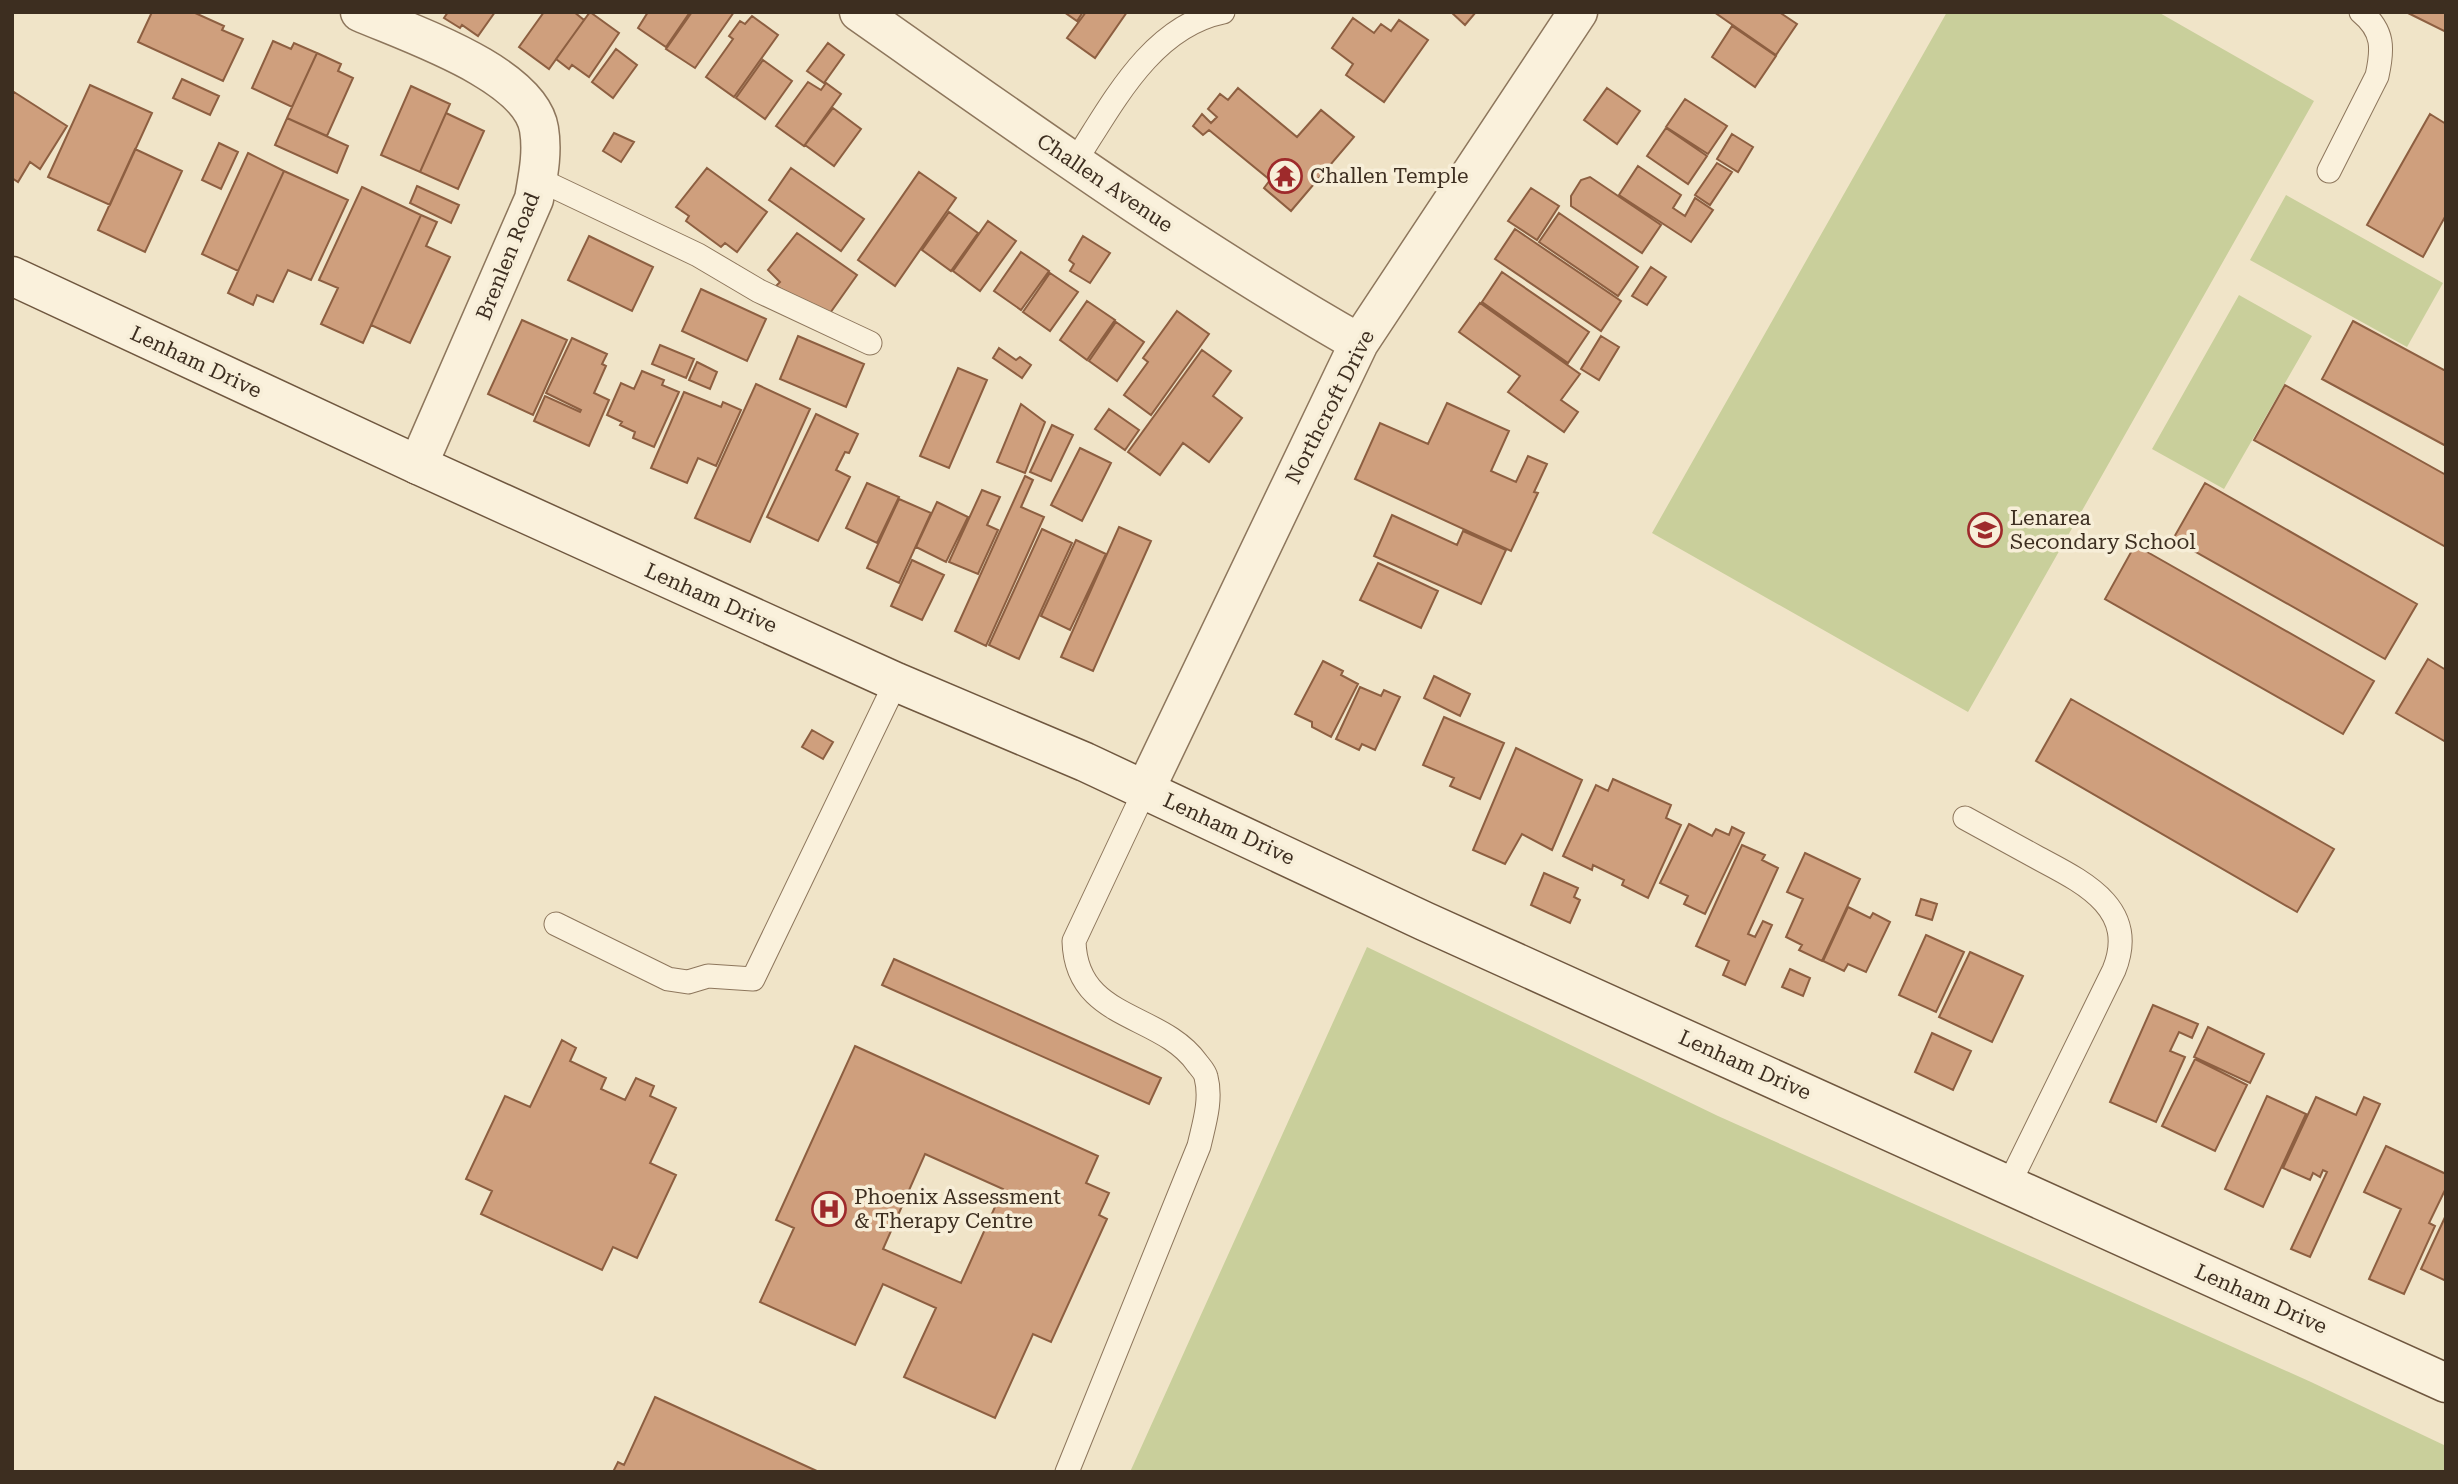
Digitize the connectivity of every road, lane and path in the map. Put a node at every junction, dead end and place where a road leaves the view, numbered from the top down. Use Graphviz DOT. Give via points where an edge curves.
graph roads {
  1 [pos="360,12"];
  2 [pos="859,12"];
  3 [pos="1223,12"];
  4 [pos="1578,12"];
  5 [pos="2361,12"];
  6 [pos="1074,163"];
  7 [pos="2329,171"];
  8 [pos="538,178"];
  9 [pos="12,276"];
  10 [pos="870,343"];
  11 [pos="1359,343"];
  12 [pos="418,466"];
  13 [pos="897,682"];
  14 [pos="1145,790"];
  15 [pos="1965,818"];
  16 [pos="556,924"];
  17 [pos="2009,1184"];
  18 [pos="2446,1383"];
  19 [pos="1067,1472"];
  1 -- 8 [label="street, Brenlen Road" via="466,58 510,85 530,105 539,127"];
  2 -- 6 [label="street, Challen Avenue"];
  3 -- 6 [label="lane" via="1174,32 1148,56"];
  4 -- 11 [label="street, Northcroft Drive"];
  5 -- 7 [label="lane" via="2382,41 2378,76"];
  6 -- 11 [label="street, Challen Avenue"];
  8 -- 10 [label="lane"];
  8 -- 12 [label="street, Brenlen Road" via="534,199"];
  9 -- 12 [label="street, Lenham Drive"];
  11 -- 14 [label="street, Northcroft Drive"];
  12 -- 13 [label="street, Lenham Drive"];
  13 -- 14 [label="street, Lenham Drive"];
  13 -- 16 [label="lane" via="753,979 668,979"];
  14 -- 17 [label="street, Lenham Drive" via="1424,922"];
  14 -- 19 [label="lane" via="1074,941 1075,960 1103,1003 1189,1052 1206,1075 1208,1109 1199,1146"];
  15 -- 17 [label="lane" via="2087,884 2113,914 2122,945"];
  17 -- 18 [label="street, Lenham Drive"];
}
